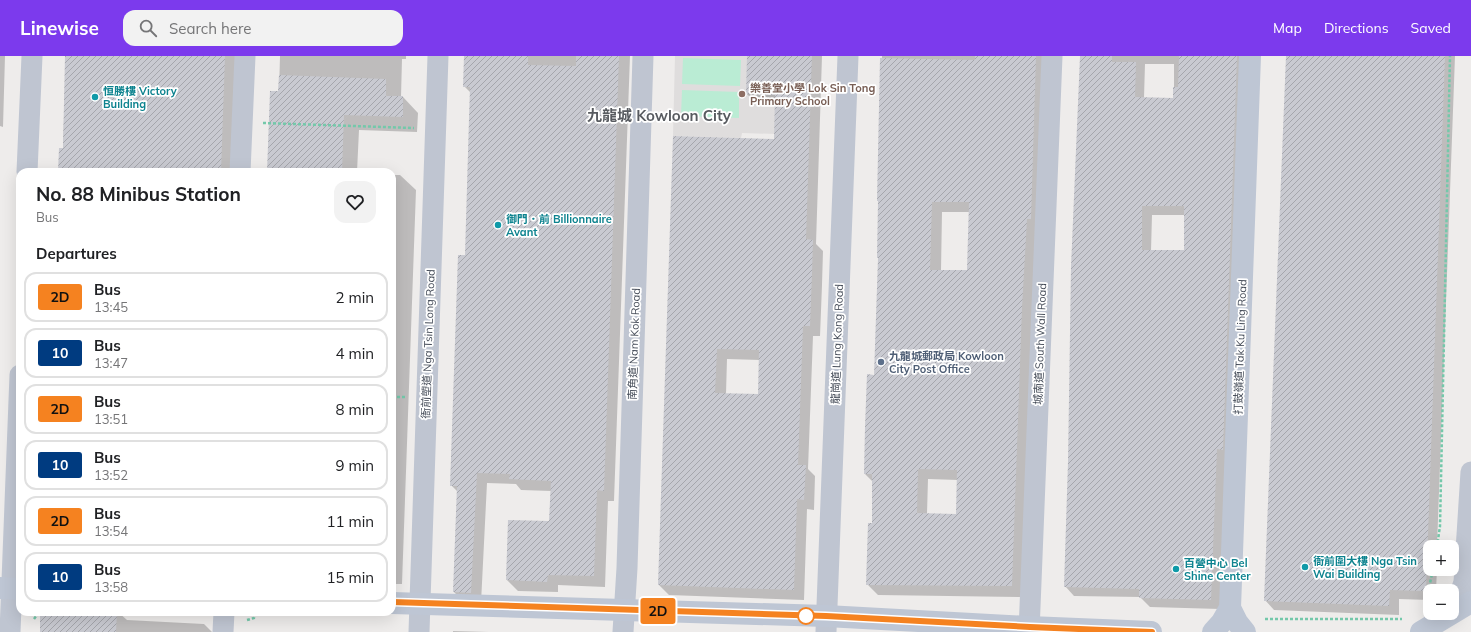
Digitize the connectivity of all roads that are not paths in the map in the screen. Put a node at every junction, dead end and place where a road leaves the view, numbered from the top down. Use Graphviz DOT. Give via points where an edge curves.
graph roads {
  1 [pos="32,56"];
  2 [pos="245,56"];
  3 [pos="438,56"];
  4 [pos="644,56"];
  5 [pos="848,56"];
  6 [pos="1052,56"];
  7 [pos="1250,56"];
  8 [pos="28,168"];
  9 [pos="240,168"];
  10 [pos="16,470"];
  11 [pos="1471,472"];
  12 [pos="11,588"];
  13 [pos="1459,597"];
  14 [pos="396,602"];
  15 [pos="1471,602"];
  16 [pos="420,603"];
  17 [pos="1230,608"];
  18 [pos="625,610"];
  19 [pos="224,616"];
  20 [pos="1435,623"];
  21 [pos="826,624"];
  22 [pos="1252,626"];
  23 [pos="1029,630"];
  24 [pos="10,632"];
  25 [pos="223,632"];
  26 [pos="419,632"];
  27 [pos="623,632"];
  28 [pos="1151,632"];
  29 [pos="1213,632"];
  1 -- 8 [label="street"];
  2 -- 9 [label="street"];
  3 -- 16 [label="street, 衙前塱道 Nga Tsin Long Road"];
  4 -- 18 [label="street, 南角道 Nam Kok Road"];
  5 -- 21 [label="street, 龍崗道 Lung Kong Road"];
  6 -- 23 [label="street, 城南道 South Wall Road"];
  7 -- 17 [label="street, 打鼓嶺道 Tak Ku Ling Road"];
  10 -- 12 [label="street"];
  11 -- 13 [label="street" via="1464,582"];
  12 -- 24 [label="street"];
  14 -- 16 [label="street"];
  15 -- 20 [label="street"];
  16 -- 18 [label="street"];
  16 -- 26 [label="street, 衙前塱道 Nga Tsin Long Road"];
  17 -- 22 [label="street" via="1237,622"];
  17 -- 29 [label="street"];
  18 -- 21 [label="street"];
  18 -- 27 [label="street, 南角道 Nam Kok Road"];
  19 -- 25 [label="street"];
  21 -- 23 [label="street"];
  23 -- 28 [label="street"];
}
